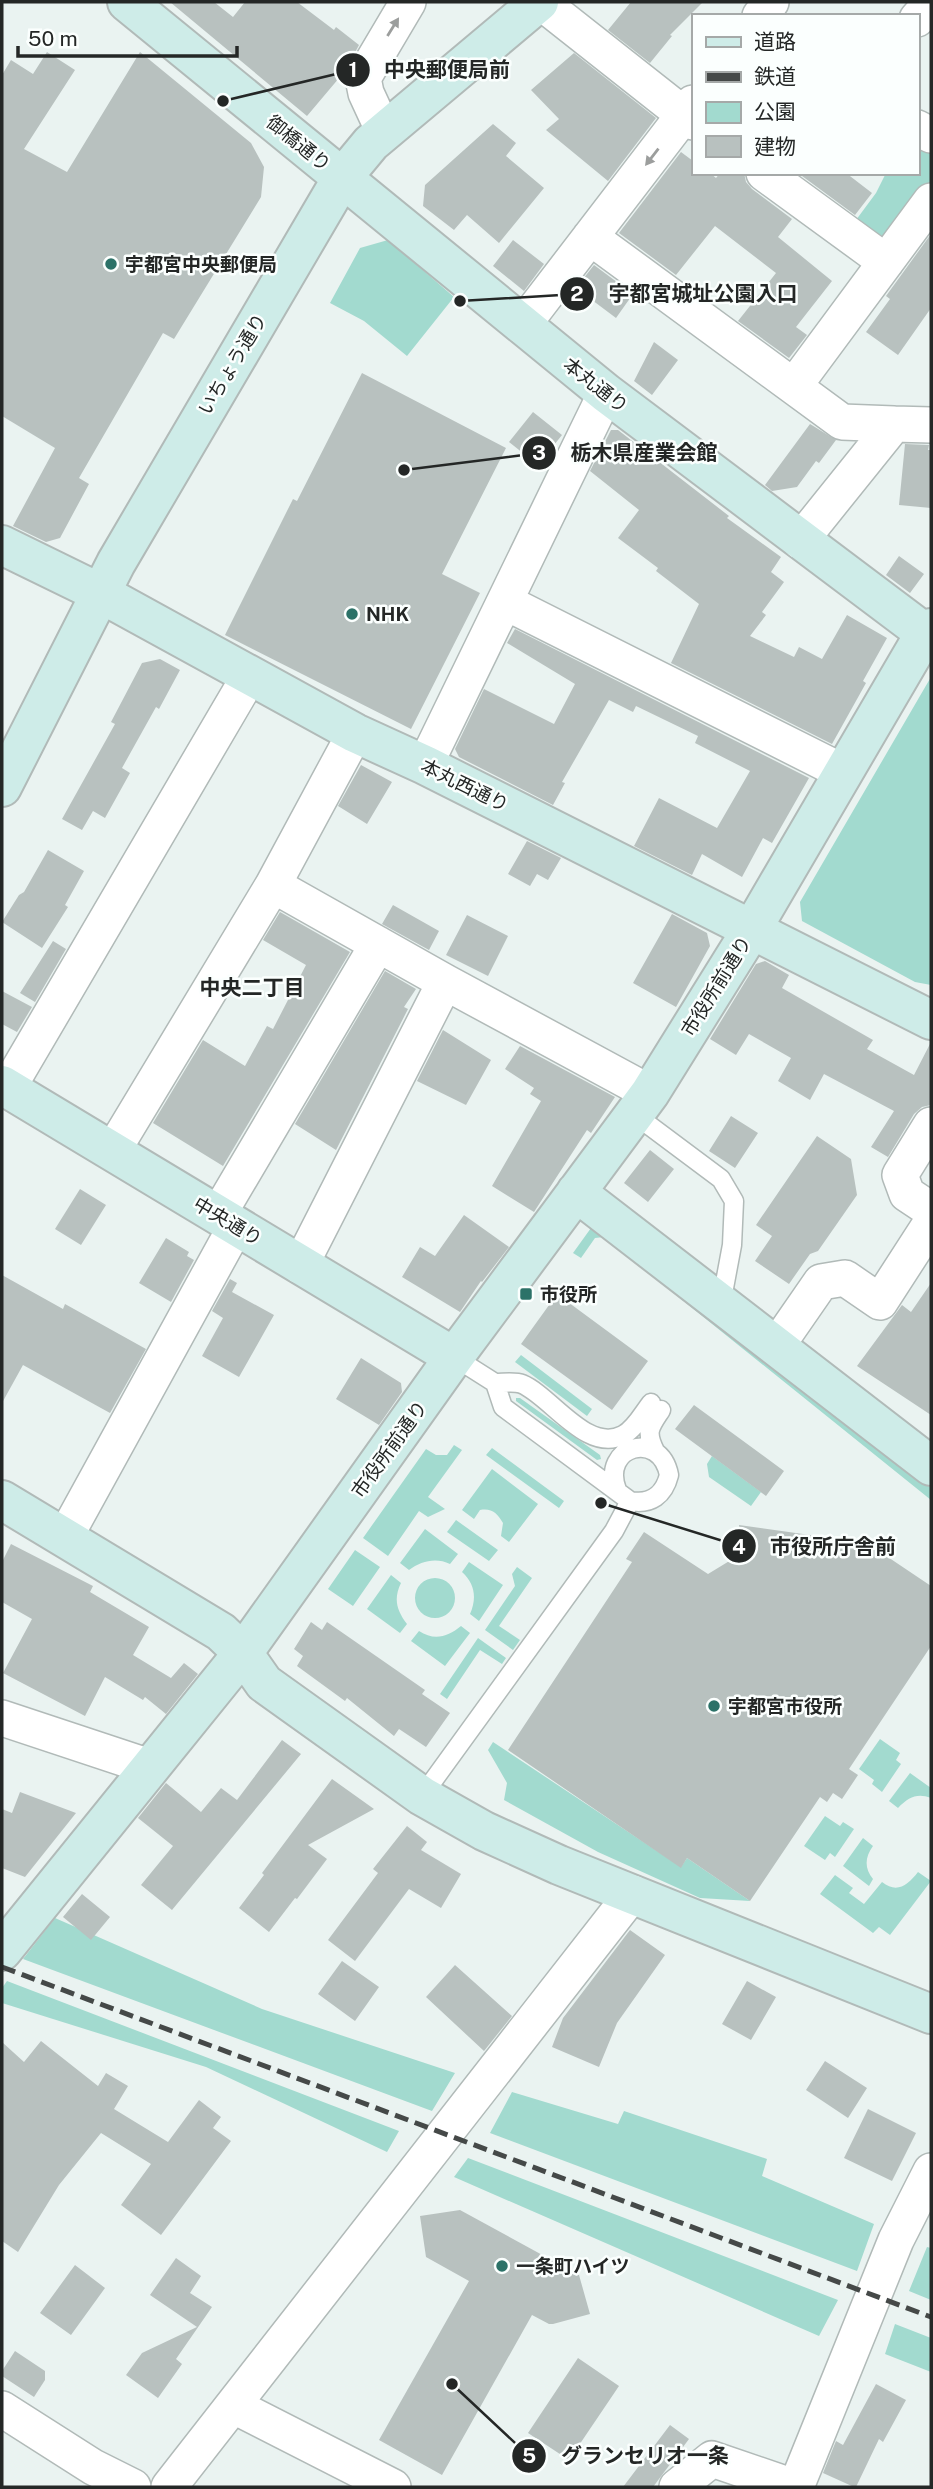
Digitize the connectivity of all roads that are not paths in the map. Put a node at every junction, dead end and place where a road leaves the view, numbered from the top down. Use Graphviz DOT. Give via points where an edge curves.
graph roads {
  1 [pos="127,2"];
  2 [pos="408,2"];
  3 [pos="540,2"];
  4 [pos="931,3"];
  5 [pos="919,17"];
  6 [pos="690,113"];
  7 [pos="384,132"];
  8 [pos="767,175"];
  9 [pos="342,178"];
  10 [pos="931,201"];
  11 [pos="590,237"];
  12 [pos="886,262"];
  13 [pos="522,326"];
  14 [pos="794,386"];
  15 [pos="606,393"];
  16 [pos="894,424"];
  17 [pos="931,425"];
  18 [pos="800,541"];
  19 [pos="2,545"];
  20 [pos="100,593"];
  21 [pos="505,602"];
  22 [pos="928,631"];
  23 [pos="250,675"];
  24 [pos="355,733"];
  25 [pos="425,765"];
  26 [pos="844,772"];
  27 [pos="2,787"];
  28 [pos="273,885"];
  29 [pos="752,929"];
  30 [pos="378,944"];
  31 [pos="444,982"];
  32 [pos="931,1020"];
  33 [pos="5,1086"];
  34 [pos="642,1103"];
  35 [pos="931,1125"];
  36 [pos="112,1152"];
  37 [pos="576,1192"];
  38 [pos="931,1210"];
  39 [pos="227,1221"];
  40 [pos="931,1223"];
  41 [pos="300,1266"];
  42 [pos="721,1304"];
  43 [pos="776,1347"];
  44 [pos="454,1357"];
  45 [pos="495,1383"];
  46 [pos="590,1436"];
  47 [pos="655,1451"];
  48 [pos="620,1457"];
  49 [pos="931,1466"];
  50 [pos="624,1495"];
  51 [pos="2,1500"];
  52 [pos="65,1537"];
  53 [pos="243,1653"];
  54 [pos="2,1718"];
  55 [pos="150,1767"];
  56 [pos="422,1796"];
  57 [pos="633,1893"];
  58 [pos="2,1951"];
  59 [pos="931,2014"];
  60 [pos="931,2171"];
  61 [pos="234,2406"];
  62 [pos="2,2409"];
  63 [pos="87,2477"];
  64 [pos="133,2487"];
  65 [pos="169,2487"];
  66 [pos="393,2487"];
  67 [pos="677,2487"];
  68 [pos="795,2487"];
  1 -- 9 [label="street, 御橋通り"];
  7 -- 2 [label="street, one-way" via="363,78"];
  3 -- 6 [label="street"];
  3 -- 7 [label="street, いちょう通り"];
  4 -- 5 [label="street"];
  6 -- 11 [label="street, one-way"];
  7 -- 9 [label="street, いちょう通り"];
  8 -- 12 [label="street"];
  9 -- 13 [label="street, 本丸通り"];
  9 -- 20 [label="street, いちょう通り"];
  10 -- 12 [label="street"];
  11 -- 13 [label="street"];
  11 -- 14 [label="street"];
  12 -- 14 [label="street"];
  13 -- 15 [label="street, 本丸通り"];
  14 -- 16 [label="street" via="842,422"];
  15 -- 18 [label="street, 本丸通り"];
  15 -- 21 [label="street"];
  16 -- 17 [label="street"];
  16 -- 18 [label="street"];
  18 -- 22 [label="street, 本丸通り"];
  19 -- 20 [label="street, 本丸西通り"];
  20 -- 23 [label="street, 本丸西通り"];
  20 -- 27 [label="street, いちょう通り"];
  21 -- 25 [label="street"];
  21 -- 26 [label="street"];
  22 -- 26 [label="street, 市役所前通り"];
  23 -- 24 [label="street, 本丸西通り"];
  23 -- 33 [label="street"];
  24 -- 25 [label="street, 本丸西通り"];
  24 -- 28 [label="street"];
  25 -- 29 [label="street, 本丸西通り"];
  26 -- 29 [label="street, 市役所前通り"];
  28 -- 30 [label="street"];
  28 -- 36 [label="street"];
  29 -- 32 [label="street, 本丸西通り"];
  29 -- 34 [label="street, 市役所前通り"];
  30 -- 31 [label="street"];
  30 -- 39 [label="street"];
  31 -- 34 [label="street"];
  31 -- 41 [label="street"];
  33 -- 36 [label="street, 中央通り"];
  34 -- 37 [label="street, 市役所前通り"];
  34 -- 42 [label="lane" via="721,1179 734,1201 732,1245"];
  35 -- 38 [label="street" via="900,1175 906,1194"];
  36 -- 39 [label="street, 中央通り"];
  37 -- 42 [label="street"];
  37 -- 44 [label="street, 市役所前通り"];
  39 -- 41 [label="street, 中央通り"];
  39 -- 52 [label="street"];
  40 -- 43 [label="street" via="880,1302 845,1278 821,1282"];
  41 -- 44 [label="street, 中央通り"];
  42 -- 43 [label="street"];
  43 -- 49 [label="street"];
  44 -- 45 [label="lane"];
  44 -- 53 [label="street, 市役所前通り"];
  45 -- 46 [label="lane" via="521,1383"];
  45 -- 50 [label="lane" via="503,1407"];
  46 -- 47 [label="lane" via="610,1439 623,1435 656,1406 649,1428"];
  46 -- 48 [label="lane"];
  47 -- 48 [label="lane" via="636,1447"];
  47 -- 50 [label="lane" via="667,1465 667,1484 648,1502"];
  48 -- 50 [label="lane" via="613,1473"];
  50 -- 56 [label="lane" via="614,1531"];
  51 -- 52 [label="street"];
  52 -- 53 [label="street" via="221,1632"];
  53 -- 55 [label="street, 市役所前通り"];
  53 -- 56 [label="street" via="264,1683"];
  54 -- 55 [label="street"];
  55 -- 58 [label="street, 市役所前通り"];
  56 -- 57 [label="street" via="485,1831"];
  57 -- 59 [label="street"];
  57 -- 61 [label="street"];
  60 -- 68 [label="street" via="896,2240"];
  61 -- 65 [label="street"];
  61 -- 66 [label="street"];
  62 -- 63 [label="street"];
  63 -- 64 [label="street"];
  67 -- 68 [label="street" via="712,2459"];
}
